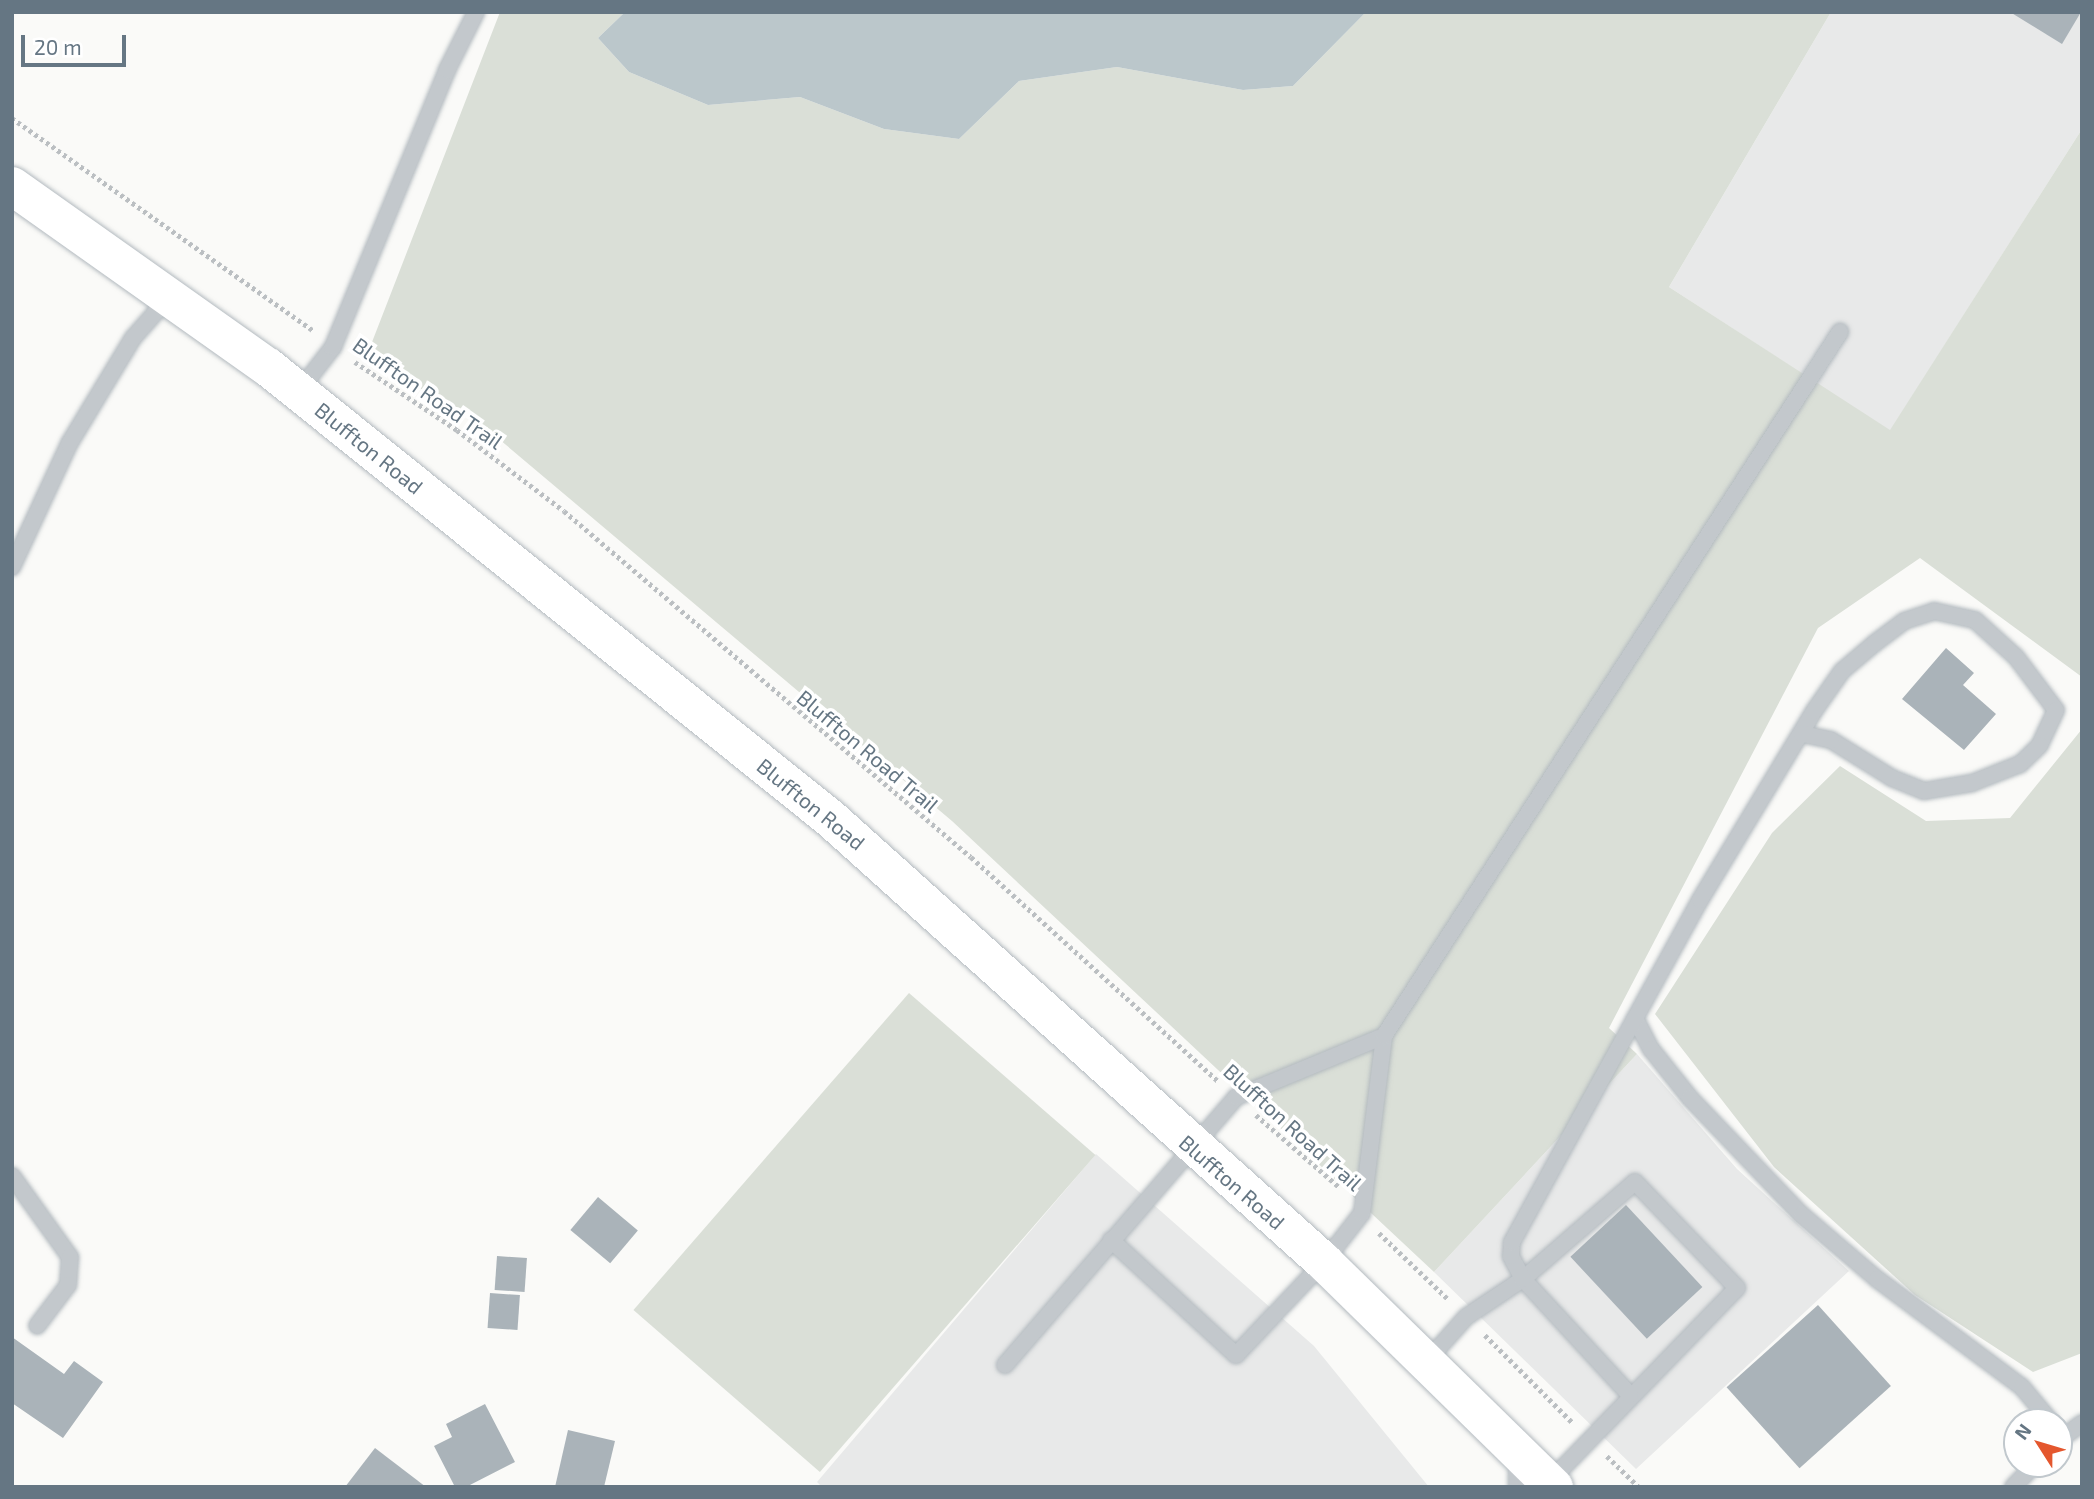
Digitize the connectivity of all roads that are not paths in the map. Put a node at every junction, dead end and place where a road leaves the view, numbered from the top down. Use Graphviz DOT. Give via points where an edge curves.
graph roads {
  1 [pos="476,12"];
  2 [pos="12,186"];
  3 [pos="170,296"];
  4 [pos="1840,332"];
  5 [pos="299,391"];
  6 [pos="12,567"];
  7 [pos="1801,734"];
  8 [pos="1634,1018"];
  9 [pos="1384,1037"];
  10 [pos="1191,1146"];
  11 [pos="12,1176"];
  12 [pos="1111,1240"];
  13 [pos="1324,1262"];
  14 [pos="1523,1279"];
  15 [pos="37,1326"];
  16 [pos="1427,1360"];
  17 [pos="1005,1365"];
  18 [pos="1630,1395"];
  19 [pos="2039,1408"];
  20 [pos="1540,1485"];
  1 -- 5 [label="lane" via="447,70 333,347"];
  2 -- 3 [label="main road, Bluffton Road"];
  3 -- 5 [label="main road, Bluffton Road"];
  3 -- 6 [label="lane" via="133,338 69,444"];
  4 -- 9 [label="lane"];
  5 -- 10 [label="main road, Bluffton Road" via="862,845"];
  7 -- 7 [label="lane" via="1831,740 1892,778 1924,791 1972,783 2020,764 2040,745 2056,710 2017,657 1975,620 1934,611 1905,621 1842,671"];
  7 -- 8 [label="lane"];
  8 -- 14 [label="lane" via="1512,1242 1511,1256"];
  8 -- 19 [label="lane" via="1651,1049 1690,1098 1802,1215 1877,1279 2022,1387"];
  9 -- 10 [label="lane" via="1236,1097"];
  9 -- 13 [label="lane" via="1362,1213"];
  10 -- 12 [label="lane"];
  10 -- 13 [label="main road, Bluffton Road"];
  11 -- 15 [label="lane" via="70,1257 68,1286"];
  12 -- 13 [label="lane" via="1236,1355"];
  12 -- 17 [label="lane"];
  13 -- 16 [label="main road, Bluffton Road"];
  14 -- 16 [label="lane" via="1466,1317"];
  14 -- 18 [label="lane"];
  14 -- 18 [label="lane" via="1635,1182 1737,1288"];
  16 -- 20 [label="main road, Bluffton Road" via="1517,1447"];
  18 -- 20 [label="lane"];
}
